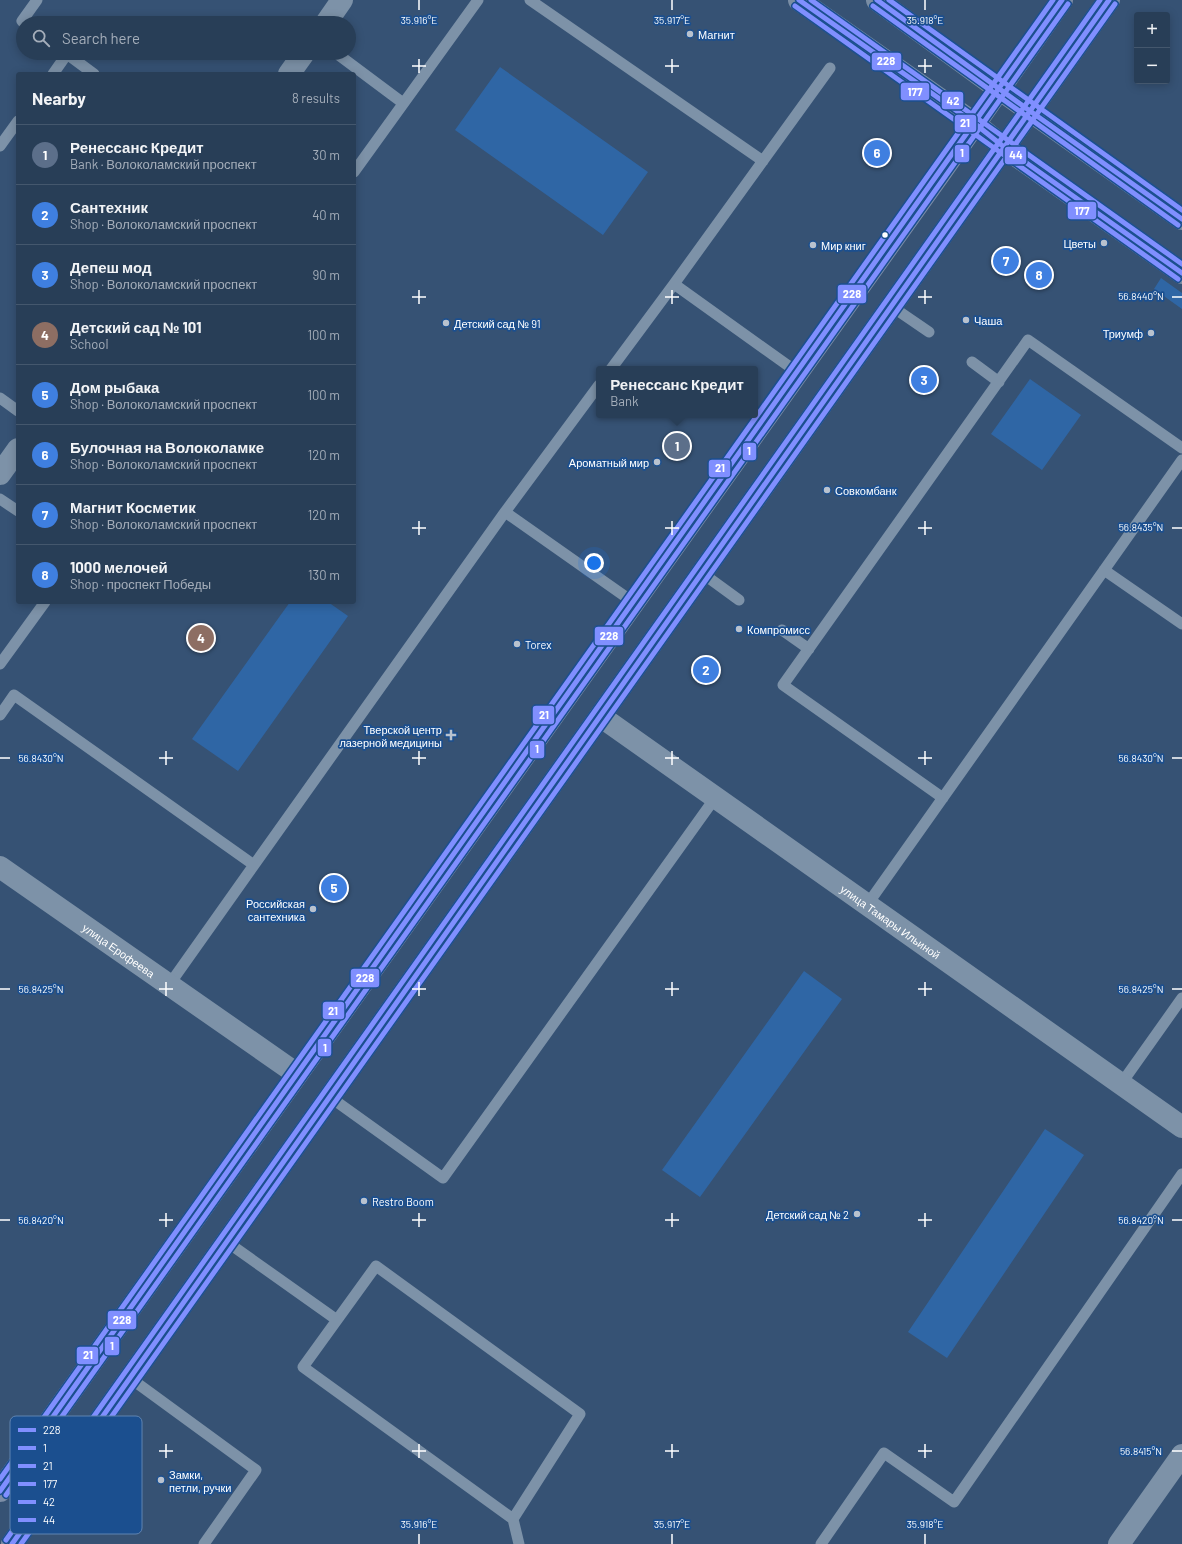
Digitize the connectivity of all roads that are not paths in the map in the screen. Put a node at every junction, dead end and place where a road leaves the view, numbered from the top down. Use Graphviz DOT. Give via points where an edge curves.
graph roads {
  1 [pos="37,0"];
  2 [pos="342,0"];
  3 [pos="478,0"];
  4 [pos="530,0"];
  5 [pos="799,0"];
  6 [pos="877,0"];
  7 [pos="1062,0"];
  8 [pos="1109,0"];
  9 [pos="26,16"];
  10 [pos="331,16"];
  11 [pos="62,60"];
  12 [pos="74,60"];
  13 [pos="299,60"];
  14 [pos="346,60"];
  15 [pos="830,68"];
  16 [pos="54,72"];
  17 [pos="91,72"];
  18 [pos="290,72"];
  19 [pos="999,89"];
  20 [pos="404,103"];
  21 [pos="1030,111"];
  22 [pos="974,123"];
  23 [pos="16,124"];
  24 [pos="0,146"];
  25 [pos="1004,147"];
  26 [pos="763,161"];
  27 [pos="356,169"];
  28 [pos="1182,219"];
  29 [pos="1182,273"];
  30 [pos="674,284"];
  31 [pos="891,306"];
  32 [pos="929,332"];
  33 [pos="972,362"];
  34 [pos="613,366"];
  35 [pos="797,372"];
  36 [pos="998,382"];
  37 [pos="596,389"];
  38 [pos="0,398"];
  39 [pos="16,410"];
  40 [pos="1182,448"];
  41 [pos="16,452"];
  42 [pos="1182,460"];
  43 [pos="0,474"];
  44 [pos="0,498"];
  45 [pos="16,510"];
  46 [pos="505,512"];
  47 [pos="1104,570"];
  48 [pos="702,573"];
  49 [pos="739,600"];
  50 [pos="633,602"];
  51 [pos="44,604"];
  52 [pos="1182,624"];
  53 [pos="782,630"];
  54 [pos="809,649"];
  55 [pos="0,664"];
  56 [pos="0,715"];
  57 [pos="600,716"];
  58 [pos="715,798"];
  59 [pos="943,798"];
  60 [pos="254,865"];
  61 [pos="0,867"];
  62 [pos="867,905"];
  63 [pos="169,985"];
  64 [pos="1182,998"];
  65 [pos="297,1074"];
  66 [pos="1121,1084"];
  67 [pos="330,1097"];
  68 [pos="1182,1127"];
  69 [pos="1182,1174"];
  70 [pos="227,1242"];
  71 [pos="337,1320"];
  72 [pos="130,1378"];
  73 [pos="53,1416"];
  74 [pos="103,1416"];
  75 [pos="1182,1455"];
  76 [pos="10,1477"];
  77 [pos="0,1491"];
  78 [pos="513,1519"];
  79 [pos="19,1534"];
  80 [pos="12,1544"];
  81 [pos="204,1544"];
  82 [pos="519,1544"];
  83 [pos="821,1544"];
  84 [pos="1119,1544"];
  1 -- 9 [label="lane"];
  2 -- 10 [label="street"];
  3 -- 20 [label="lane"];
  4 -- 26 [label="lane"];
  5 -- 22 [label="main road"];
  6 -- 19 [label="main road"];
  7 -- 19 [label="main road"];
  8 -- 21 [label="main road"];
  11 -- 16 [label="lane"];
  12 -- 17 [label="lane"];
  13 -- 18 [label="street"];
  14 -- 20 [label="lane"];
  15 -- 26 [label="lane"];
  19 -- 21 [label="main road"];
  19 -- 22 [label="main road"];
  20 -- 27 [label="lane"];
  21 -- 25 [label="main road"];
  21 -- 28 [label="main road"];
  22 -- 25 [label="main road"];
  22 -- 35 [label="main road"];
  23 -- 24 [label="lane"];
  25 -- 29 [label="main road"];
  25 -- 31 [label="main road"];
  26 -- 30 [label="lane"];
  30 -- 34 [label="lane"];
  30 -- 35 [label="lane"];
  31 -- 32 [label="lane"];
  31 -- 48 [label="main road"];
  33 -- 36 [label="lane"];
  35 -- 50 [label="main road"];
  36 -- 40 [label="lane" via="1028,340"];
  36 -- 54 [label="lane"];
  37 -- 46 [label="lane"];
  38 -- 39 [label="lane"];
  41 -- 43 [label="street"];
  42 -- 47 [label="lane"];
  44 -- 45 [label="lane"];
  46 -- 50 [label="lane"];
  46 -- 60 [label="lane"];
  47 -- 52 [label="lane"];
  47 -- 59 [label="lane"];
  48 -- 49 [label="lane"];
  48 -- 57 [label="main road"];
  50 -- 65 [label="main road"];
  51 -- 55 [label="lane"];
  53 -- 54 [label="lane"];
  54 -- 59 [label="lane" via="783,686"];
  56 -- 60 [label="lane" via="14,695"];
  57 -- 58 [label="street, улица Тамары Ильиной"];
  57 -- 67 [label="main road"];
  58 -- 62 [label="street, улица Тамары Ильиной"];
  58 -- 67 [label="lane" via="443,1178"];
  59 -- 62 [label="lane"];
  60 -- 63 [label="lane"];
  61 -- 63 [label="street, улица Ерофеева"];
  62 -- 66 [label="street, улица Тамары Ильиной"];
  63 -- 65 [label="street, улица Ерофеева"];
  64 -- 66 [label="lane"];
  65 -- 73 [label="main road"];
  66 -- 68 [label="street, улица Тамары Ильиной"];
  67 -- 70 [label="main road"];
  69 -- 83 [label="lane" via="954,1502 884,1454"];
  70 -- 71 [label="lane"];
  70 -- 72 [label="main road"];
  71 -- 78 [label="lane" via="303,1367"];
  71 -- 78 [label="lane" via="376,1266 580,1414"];
  72 -- 74 [label="main road"];
  72 -- 81 [label="lane" via="256,1470"];
  75 -- 84 [label="street"];
  76 -- 77 [label="main road"];
  78 -- 82 [label="lane"];
  79 -- 80 [label="main road"];
}
